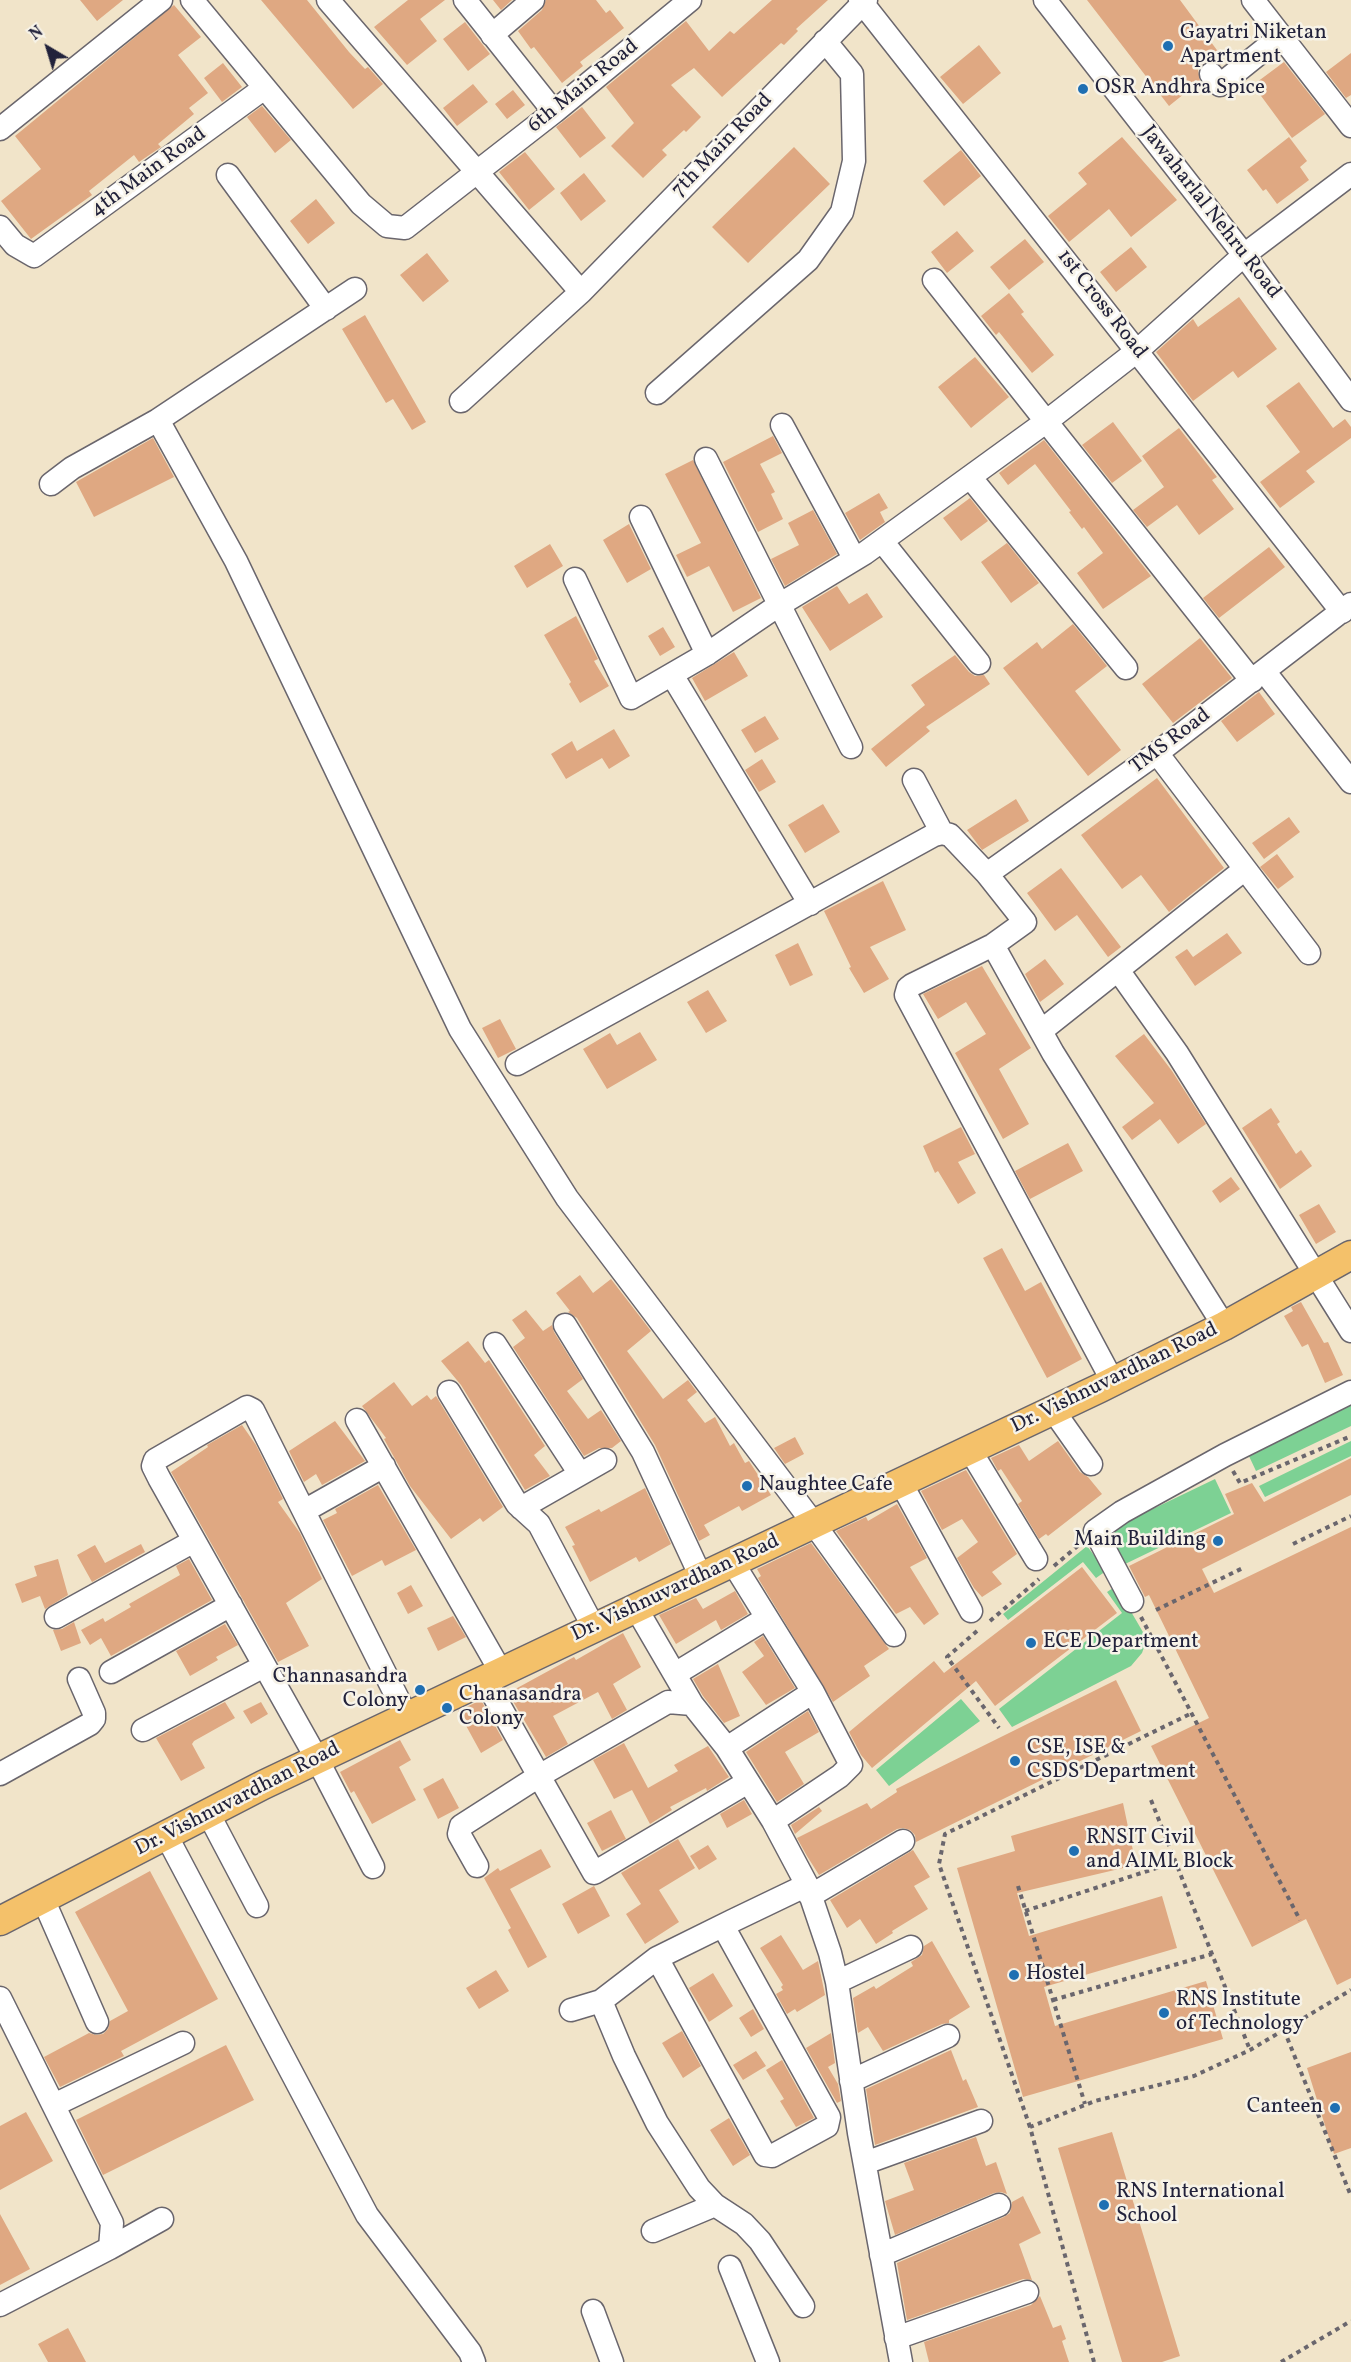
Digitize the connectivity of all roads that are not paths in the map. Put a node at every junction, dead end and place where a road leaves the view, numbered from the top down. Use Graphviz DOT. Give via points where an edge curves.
graph roads {
  1 [pos="161,0"];
  2 [pos="192,0"];
  3 [pos="328,0"];
  4 [pos="465,0"];
  5 [pos="533,0"];
  6 [pos="690,0"];
  7 [pos="1045,0"];
  8 [pos="1253,0"];
  9 [pos="862,1"];
  10 [pos="492,35"];
  11 [pos="1281,36"];
  12 [pos="825,41"];
  13 [pos="1212,74"];
  14 [pos="263,89"];
  15 [pos="554,112"];
  16 [pos="1351,126"];
  17 [pos="0,129"];
  18 [pos="477,172"];
  19 [pos="1351,174"];
  20 [pos="228,175"];
  21 [pos="0,227"];
  22 [pos="1244,255"];
  23 [pos="934,280"];
  24 [pos="355,290"];
  25 [pos="581,292"];
  26 [pos="326,309"];
  27 [pos="1137,351"];
  28 [pos="657,393"];
  29 [pos="1351,400"];
  30 [pos="461,401"];
  31 [pos="158,420"];
  32 [pos="1047,421"];
  33 [pos="782,425"];
  34 [pos="706,459"];
  35 [pos="970,477"];
  36 [pos="51,484"];
  37 [pos="641,517"];
  38 [pos="882,541"];
  39 [pos="854,558"];
  40 [pos="575,579"];
  41 [pos="779,605"];
  42 [pos="1346,608"];
  43 [pos="706,654"];
  44 [pos="979,663"];
  45 [pos="1126,668"];
  46 [pos="672,675"];
  47 [pos="1258,676"];
  48 [pos="851,747"];
  49 [pos="1157,753"];
  50 [pos="914,780"];
  51 [pos="1351,782"];
  52 [pos="942,833"];
  53 [pos="1245,869"];
  54 [pos="987,874"];
  55 [pos="810,904"];
  56 [pos="993,945"];
  57 [pos="1309,953"];
  58 [pos="1118,970"];
  59 [pos="1041,1031"];
  60 [pos="517,1064"];
  61 [pos="1351,1255"];
  62 [pos="1316,1275"];
  63 [pos="565,1325"];
  64 [pos="1224,1326"];
  65 [pos="1351,1331"];
  66 [pos="495,1344"];
  67 [pos="1113,1382"];
  68 [pos="450,1392"];
  69 [pos="1351,1392"];
  70 [pos="1053,1410"];
  71 [pos="357,1420"];
  72 [pos="970,1450"];
  73 [pos="605,1460"];
  74 [pos="1091,1464"];
  75 [pos="384,1466"];
  76 [pos="580,1474"];
  77 [pos="901,1483"];
  78 [pos="521,1508"];
  79 [pos="304,1511"];
  80 [pos="814,1524"];
  81 [pos="194,1541"];
  82 [pos="733,1563"];
  83 [pos="1044,1568"];
  84 [pos="701,1577"];
  85 [pos="1132,1601"];
  86 [pos="231,1605"];
  87 [pos="636,1608"];
  88 [pos="971,1611"];
  89 [pos="56,1617"];
  90 [pos="767,1618"];
  91 [pos="594,1628"];
  92 [pos="894,1635"];
  93 [pos="264,1666"];
  94 [pos="111,1672"];
  95 [pos="675,1674"];
  96 [pos="493,1676"];
  97 [pos="79,1679"];
  98 [pos="813,1692"];
  99 [pos="692,1704"];
  100 [pos="406,1717"];
  101 [pos="143,1730"];
  102 [pos="727,1748"];
  103 [pos="317,1760"];
  104 [pos="0,1774"];
  105 [pos="539,1776"];
  106 [pos="748,1782"];
  107 [pos="208,1813"];
  108 [pos="773,1821"];
  109 [pos="166,1835"];
  110 [pos="903,1841"];
  111 [pos="477,1866"];
  112 [pos="373,1867"];
  113 [pos="809,1890"];
  114 [pos="43,1899"];
  115 [pos="257,1906"];
  116 [pos="0,1921"];
  117 [pos="723,1926"];
  118 [pos="911,1947"];
  119 [pos="657,1958"];
  120 [pos="837,1982"];
  121 [pos="0,1998"];
  122 [pos="601,2001"];
  123 [pos="571,2010"];
  124 [pos="97,2022"];
  125 [pos="948,2036"];
  126 [pos="183,2043"];
  127 [pos="852,2080"];
  128 [pos="54,2105"];
  129 [pos="981,2121"];
  130 [pos="865,2163"];
  131 [pos="715,2205"];
  132 [pos="999,2205"];
  133 [pos="162,2219"];
  134 [pos="653,2231"];
  135 [pos="110,2248"];
  136 [pos="881,2255"];
  137 [pos="730,2267"];
  138 [pos="1027,2292"];
  139 [pos="0,2305"];
  140 [pos="803,2306"];
  141 [pos="593,2311"];
  142 [pos="896,2338"];
  143 [pos="474,2362"];
  144 [pos="612,2362"];
  145 [pos="768,2362"];
  146 [pos="901,2362"];
  1 -- 17 [label="street"];
  2 -- 14 [label="street, 6th Main Road"];
  3 -- 18 [label="street"];
  4 -- 10 [label="street"];
  5 -- 10 [label="street"];
  6 -- 15 [label="street, 6th Main Road"];
  7 -- 22 [label="street, Jawaharlal Nehru Road"];
  8 -- 11 [label="street"];
  9 -- 12 [label="street, 7th Main Road"];
  9 -- 27 [label="street, 1st Cross Road"];
  10 -- 15 [label="street"];
  11 -- 13 [label="street" via="1220,85"];
  11 -- 16 [label="street"];
  12 -- 25 [label="street, 7th Main Road"];
  12 -- 28 [label="street" via="852,74 854,161 842,212 808,260"];
  14 -- 18 [label="street, 6th Main Road" via="361,204 387,226 405,228"];
  14 -- 21 [label="street, 4th Main Road" via="34,256 15,245"];
  15 -- 18 [label="street, 6th Main Road"];
  18 -- 25 [label="street"];
  19 -- 22 [label="street"];
  20 -- 26 [label="street"];
  22 -- 27 [label="street"];
  22 -- 29 [label="street, Jawaharlal Nehru Road"];
  23 -- 32 [label="street"];
  24 -- 26 [label="street"];
  25 -- 30 [label="street, 7th Main Road"];
  26 -- 31 [label="street"];
  27 -- 32 [label="street"];
  27 -- 42 [label="street, 1st Cross Road"];
  31 -- 36 [label="street"];
  31 -- 80 [label="street" via="236,561 460,1029 567,1197"];
  32 -- 35 [label="street"];
  32 -- 47 [label="street"];
  33 -- 39 [label="street"];
  34 -- 41 [label="street"];
  35 -- 38 [label="street"];
  35 -- 45 [label="street"];
  37 -- 43 [label="street"];
  38 -- 39 [label="street"];
  38 -- 44 [label="street"];
  39 -- 41 [label="street"];
  40 -- 46 [label="street" via="631,698"];
  41 -- 43 [label="street"];
  41 -- 48 [label="street"];
  42 -- 47 [label="street, TMS Road"];
  43 -- 46 [label="street"];
  46 -- 55 [label="street"];
  47 -- 49 [label="street, TMS Road"];
  47 -- 51 [label="street"];
  49 -- 53 [label="street"];
  49 -- 54 [label="street, TMS Road"];
  50 -- 52 [label="street"];
  52 -- 54 [label="street" via="950,835"];
  52 -- 55 [label="street"];
  53 -- 57 [label="street"];
  53 -- 58 [label="street"];
  54 -- 56 [label="street" via="1025,922"];
  55 -- 60 [label="street"];
  56 -- 59 [label="street"];
  56 -- 67 [label="street" via="912,985 906,994"];
  58 -- 59 [label="street"];
  58 -- 62 [label="street" via="1177,1053"];
  59 -- 64 [label="street"];
  61 -- 62 [label="main road, Dr. Vishnuvardhan Road"];
  62 -- 64 [label="main road, Dr. Vishnuvardhan Road"];
  62 -- 65 [label="street"];
  63 -- 84 [label="street" via="643,1452"];
  64 -- 67 [label="main road, Dr. Vishnuvardhan Road"];
  66 -- 76 [label="street"];
  67 -- 70 [label="main road, Dr. Vishnuvardhan Road"];
  68 -- 78 [label="street"];
  69 -- 85 [label="street" via="1225,1455 1095,1531"];
  70 -- 72 [label="main road, Dr. Vishnuvardhan Road"];
  70 -- 74 [label="street"];
  71 -- 75 [label="street"];
  72 -- 77 [label="main road, Dr. Vishnuvardhan Road"];
  72 -- 83 [label="street"];
  73 -- 76 [label="street"];
  75 -- 79 [label="street"];
  75 -- 96 [label="street"];
  76 -- 78 [label="street"];
  77 -- 80 [label="main road, Dr. Vishnuvardhan Road"];
  77 -- 88 [label="street"];
  78 -- 91 [label="street" via="539,1524"];
  79 -- 81 [label="street" via="253,1410 247,1407 153,1462"];
  79 -- 100 [label="street"];
  80 -- 82 [label="main road, Dr. Vishnuvardhan Road"];
  80 -- 92 [label="street"];
  81 -- 86 [label="street"];
  81 -- 89 [label="street"];
  82 -- 84 [label="main road, Dr. Vishnuvardhan Road"];
  82 -- 90 [label="street"];
  84 -- 87 [label="main road, Dr. Vishnuvardhan Road"];
  86 -- 93 [label="street"];
  86 -- 94 [label="street"];
  87 -- 91 [label="main road, Dr. Vishnuvardhan Road"];
  87 -- 95 [label="street"];
  90 -- 95 [label="street"];
  90 -- 98 [label="street"];
  91 -- 96 [label="main road, Dr. Vishnuvardhan Road"];
  93 -- 101 [label="street"];
  93 -- 103 [label="street"];
  95 -- 99 [label="street"];
  96 -- 100 [label="main road, Dr. Vishnuvardhan Road"];
  96 -- 105 [label="street"];
  97 -- 104 [label="street" via="94,1713 90,1724"];
  98 -- 102 [label="street"];
  98 -- 108 [label="street" via="851,1766"];
  99 -- 102 [label="street"];
  99 -- 105 [label="street" via="668,1702"];
  100 -- 103 [label="main road, Dr. Vishnuvardhan Road"];
  102 -- 106 [label="street"];
  103 -- 107 [label="main road, Dr. Vishnuvardhan Road"];
  103 -- 112 [label="street"];
  105 -- 106 [label="street" via="594,1873"];
  105 -- 111 [label="street" via="461,1826 459,1834"];
  106 -- 108 [label="street"];
  107 -- 109 [label="main road, Dr. Vishnuvardhan Road"];
  107 -- 115 [label="street"];
  108 -- 113 [label="street"];
  109 -- 114 [label="main road, Dr. Vishnuvardhan Road"];
  109 -- 143 [label="street" via="367,2215"];
  110 -- 113 [label="street"];
  113 -- 117 [label="street"];
  113 -- 120 [label="street"];
  114 -- 116 [label="main road, Dr. Vishnuvardhan Road"];
  114 -- 124 [label="street"];
  117 -- 119 [label="street"];
  117 -- 119 [label="street" via="829,2117 827,2126 772,2156 765,2155"];
  118 -- 120 [label="street"];
  119 -- 122 [label="street"];
  120 -- 127 [label="street"];
  121 -- 128 [label="street"];
  122 -- 123 [label="street"];
  122 -- 131 [label="street" via="657,2123 699,2188"];
  125 -- 127 [label="street"];
  126 -- 128 [label="street"];
  127 -- 130 [label="street"];
  128 -- 135 [label="street" via="112,2223"];
  129 -- 130 [label="street"];
  130 -- 136 [label="street"];
  131 -- 134 [label="street"];
  131 -- 140 [label="street" via="744,2224 760,2241"];
  132 -- 136 [label="street"];
  133 -- 135 [label="street"];
  135 -- 139 [label="street"];
  136 -- 142 [label="street"];
  137 -- 145 [label="street"];
  138 -- 142 [label="street"];
  141 -- 144 [label="street"];
  142 -- 146 [label="street"];
}
